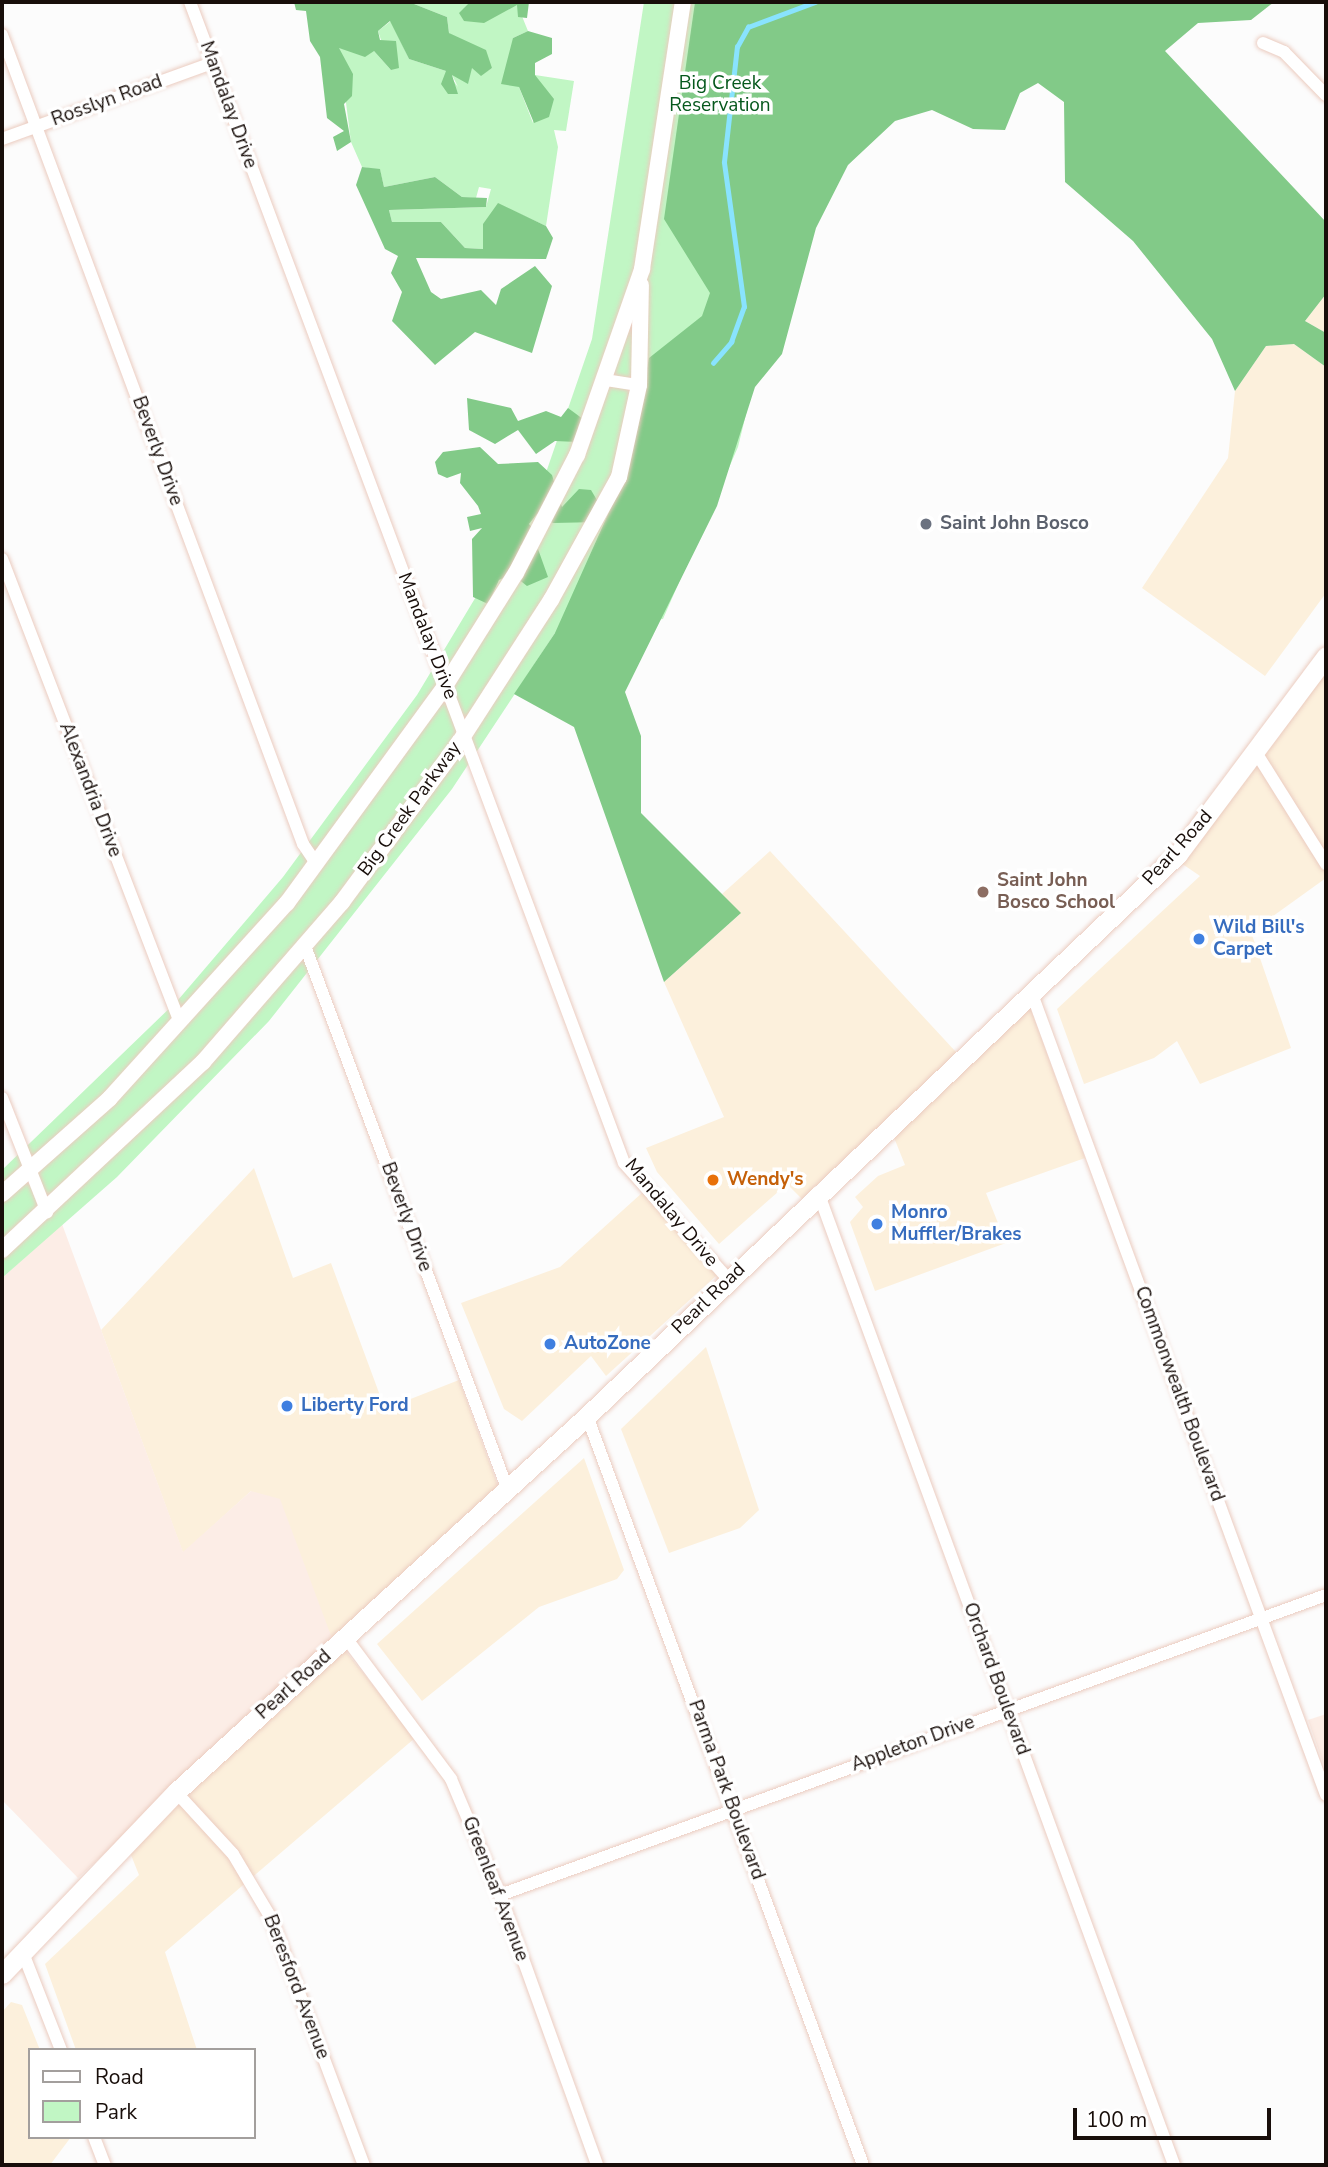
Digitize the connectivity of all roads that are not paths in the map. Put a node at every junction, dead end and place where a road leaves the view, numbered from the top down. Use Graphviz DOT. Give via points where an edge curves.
graph roads {
  1 [pos="190,2"];
  2 [pos="683,2"];
  3 [pos="2,35"];
  4 [pos="1263,43"];
  5 [pos="212,63"];
  6 [pos="1326,95"];
  7 [pos="36,126"];
  8 [pos="2,139"];
  9 [pos="642,269"];
  10 [pos="606,380"];
  11 [pos="639,385"];
  12 [pos="2,559"];
  13 [pos="1326,656"];
  14 [pos="445,686"];
  15 [pos="463,734"];
  16 [pos="1257,754"];
  17 [pos="1326,864"];
  18 [pos="317,865"];
  19 [pos="305,946"];
  20 [pos="1032,994"];
  21 [pos="179,1020"];
  22 [pos="2,1098"];
  23 [pos="29,1172"];
  24 [pos="818,1192"];
  25 [pos="2,1194"];
  26 [pos="47,1212"];
  27 [pos="2,1250"];
  28 [pos="729,1280"];
  29 [pos="587,1416"];
  30 [pos="507,1488"];
  31 [pos="1326,1595"];
  32 [pos="1261,1617"];
  33 [pos="346,1638"];
  34 [pos="1008,1710"];
  35 [pos="176,1792"];
  36 [pos="1326,1795"];
  37 [pos="734,1810"];
  38 [pos="500,1895"];
  39 [pos="23,1953"];
  40 [pos="2,1974"];
  41 [pos="60,2048"];
  42 [pos="95,2139"];
  43 [pos="105,2165"];
  44 [pos="364,2165"];
  45 [pos="597,2165"];
  46 [pos="863,2165"];
  47 [pos="1174,2165"];
  1 -- 5 [label="street, Mandalay Drive"];
  2 -- 9 [label="street, Big Creek Parkway"];
  3 -- 7 [label="street, Beverly Drive"];
  4 -- 6 [label="street" via="1284,52"];
  5 -- 7 [label="street, Rosslyn Road"];
  5 -- 14 [label="street, Mandalay Drive"];
  7 -- 8 [label="street, Rosslyn Road"];
  7 -- 18 [label="street, Beverly Drive" via="303,844"];
  9 -- 10 [label="street, Big Creek Parkway"];
  9 -- 11 [label="street, Big Creek Parkway"];
  10 -- 11 [label="street"];
  10 -- 14 [label="street, Big Creek Parkway" via="577,455 516,573"];
  11 -- 15 [label="street, Big Creek Parkway" via="619,477 551,600"];
  12 -- 21 [label="street, Alexandria Drive"];
  13 -- 16 [label="main road, Pearl Road"];
  14 -- 15 [label="street, Mandalay Drive"];
  14 -- 18 [label="street, Big Creek Parkway"];
  15 -- 19 [label="street, Big Creek Parkway"];
  15 -- 28 [label="street, Mandalay Drive" via="624,1163"];
  16 -- 17 [label="street"];
  16 -- 20 [label="main road, Pearl Road" via="1178,854"];
  18 -- 21 [label="street, Big Creek Parkway"];
  19 -- 26 [label="street, Big Creek Parkway" via="203,1062"];
  19 -- 30 [label="street, Beverly Drive"];
  20 -- 24 [label="main road, Pearl Road"];
  20 -- 32 [label="street, Commonwealth Boulevard"];
  21 -- 23 [label="street, Big Creek Parkway" via="110,1098"];
  22 -- 23 [label="street"];
  23 -- 25 [label="street, Big Creek Parkway"];
  23 -- 26 [label="street"];
  24 -- 28 [label="main road, Pearl Road"];
  24 -- 34 [label="street, Orchard Boulevard"];
  26 -- 27 [label="street, Big Creek Parkway"];
  28 -- 29 [label="main road, Pearl Road"];
  29 -- 30 [label="main road, Pearl Road"];
  29 -- 37 [label="street, Parma Park Boulevard"];
  30 -- 33 [label="main road, Pearl Road"];
  31 -- 32 [label="street, Appleton Drive"];
  32 -- 34 [label="street, Appleton Drive"];
  32 -- 36 [label="street, Commonwealth Boulevard"];
  33 -- 35 [label="main road, Pearl Road"];
  33 -- 38 [label="street, Greenleaf Avenue" via="451,1779"];
  34 -- 37 [label="street, Appleton Drive"];
  34 -- 47 [label="street, Orchard Boulevard"];
  35 -- 39 [label="main road, Pearl Road"];
  35 -- 44 [label="street, Beresford Avenue" via="233,1854 271,1918"];
  37 -- 38 [label="street, Appleton Drive"];
  37 -- 46 [label="street, Parma Park Boulevard"];
  38 -- 45 [label="street, Greenleaf Avenue"];
  39 -- 40 [label="main road, Pearl Road"];
  39 -- 41 [label="street"];
  42 -- 43 [label="street"];
}
